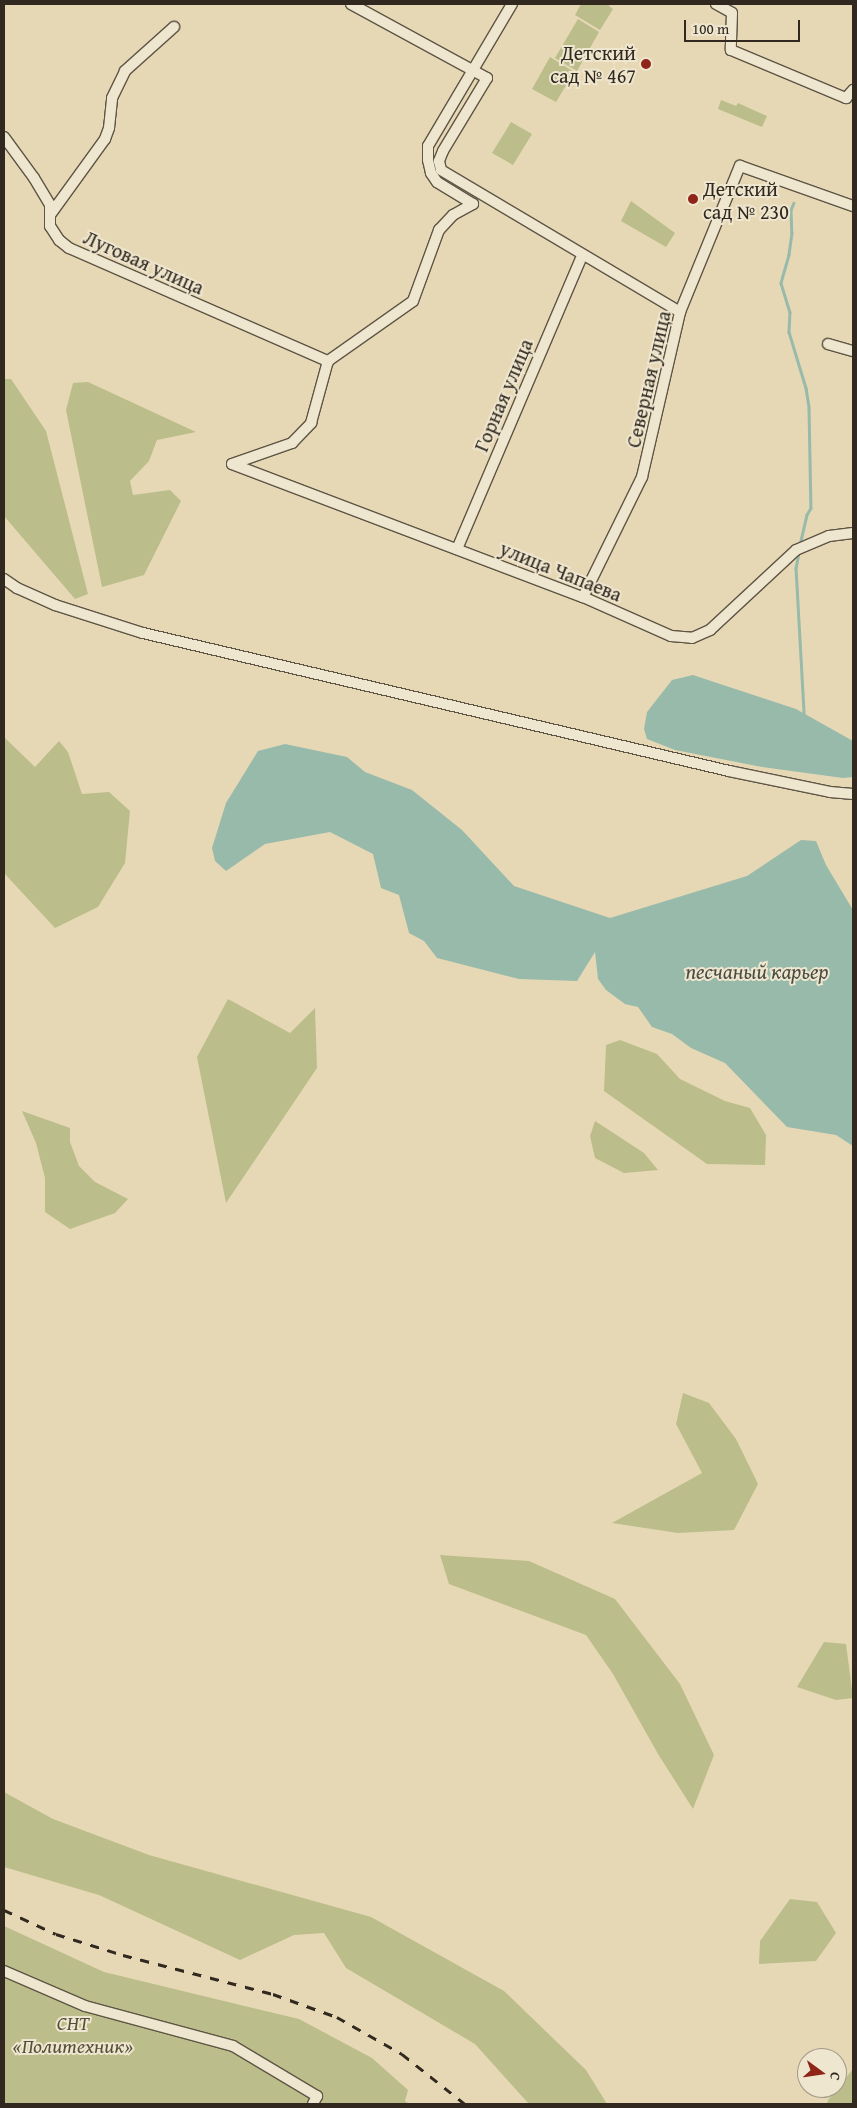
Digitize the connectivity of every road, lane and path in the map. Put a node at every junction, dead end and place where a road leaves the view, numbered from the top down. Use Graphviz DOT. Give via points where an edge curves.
graph roads {
  1 [pos="351,4"];
  2 [pos="512,4"];
  3 [pos="716,4"];
  4 [pos="174,27"];
  5 [pos="473,70"];
  6 [pos="853,90"];
  7 [pos="4,137"];
  8 [pos="479,195"];
  9 [pos="473,204"];
  10 [pos="853,206"];
  11 [pos="50,215"];
  12 [pos="582,256"];
  13 [pos="680,312"];
  14 [pos="828,344"];
  15 [pos="853,350"];
  16 [pos="328,361"];
  17 [pos="853,533"];
  18 [pos="456,549"];
  19 [pos="4,579"];
  20 [pos="583,597"];
  21 [pos="853,794"];
  22 [pos="4,1971"];
  23 [pos="313,2104"];
  1 -- 5 [label="street"];
  2 -- 5 [label="street"];
  3 -- 6 [label="street" via="732,13 731,50 846,98"];
  4 -- 11 [label="street" via="121,77 112,98 105,139"];
  5 -- 8 [label="street" via="487,78 439,161 441,170"];
  5 -- 9 [label="street" via="428,146 431,173 437,182"];
  7 -- 11 [label="street, Луговая улица" via="46,199"];
  8 -- 9 [label="street"];
  8 -- 12 [label="street"];
  9 -- 16 [label="street" via="453,215 439,230 413,301"];
  10 -- 13 [label="street, Северная улица" via="740,166"];
  11 -- 16 [label="street, Луговая улица" via="50,226 69,248"];
  12 -- 13 [label="street"];
  12 -- 18 [label="street, Горная улица"];
  13 -- 20 [label="street, Северная улица" via="642,477"];
  14 -- 15 [label="street"];
  16 -- 18 [label="street, улица Чапаева" via="311,423 292,443 232,464"];
  17 -- 20 [label="street, улица Чапаева" via="830,536 796,550 710,630 692,638 671,636"];
  18 -- 20 [label="street, улица Чапаева"];
  19 -- 21 [label="street" via="55,605 143,633 729,771"];
  22 -- 23 [label="street" via="85,2006 233,2046 317,2096"];
}
